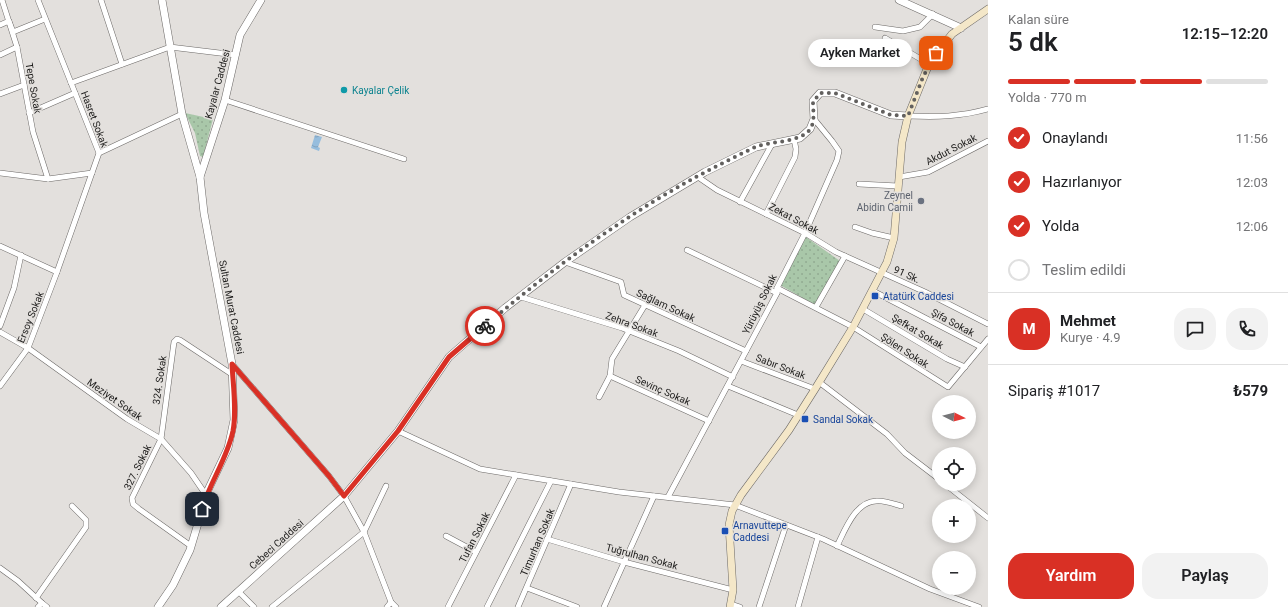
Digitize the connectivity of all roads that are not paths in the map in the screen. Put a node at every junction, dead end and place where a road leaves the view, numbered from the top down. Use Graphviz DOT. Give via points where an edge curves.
graph roads {
  1 [pos="2,0"];
  2 [pos="38,0"];
  3 [pos="101,0"];
  4 [pos="162,0"];
  5 [pos="261,0"];
  6 [pos="899,0"];
  7 [pos="988,9"];
  8 [pos="933,14"];
  9 [pos="45,19"];
  10 [pos="9,21"];
  11 [pos="0,25"];
  12 [pos="875,28"];
  13 [pos="962,28"];
  14 [pos="885,38"];
  15 [pos="18,47"];
  16 [pos="170,47"];
  17 [pos="236,54"];
  18 [pos="0,55"];
  19 [pos="122,64"];
  20 [pos="929,64"];
  21 [pos="71,83"];
  22 [pos="24,85"];
  23 [pos="75,93"];
  24 [pos="0,94"];
  25 [pos="225,100"];
  26 [pos="988,109"];
  27 [pos="29,113"];
  28 [pos="182,114"];
  29 [pos="908,116"];
  30 [pos="814,119"];
  31 [pos="794,139"];
  32 [pos="988,141"];
  33 [pos="772,144"];
  34 [pos="99,153"];
  35 [pos="404,159"];
  36 [pos="0,173"];
  37 [pos="92,173"];
  38 [pos="698,176"];
  39 [pos="200,177"];
  40 [pos="898,177"];
  41 [pos="48,179"];
  42 [pos="859,184"];
  43 [pos="898,186"];
  44 [pos="740,202"];
  45 [pos="766,214"];
  46 [pos="854,227"];
  47 [pos="805,233"];
  48 [pos="894,238"];
  49 [pos="0,246"];
  50 [pos="687,250"];
  51 [pos="21,255"];
  52 [pos="845,256"];
  53 [pos="565,262"];
  54 [pos="57,272"];
  55 [pos="882,273"];
  56 [pos="777,290"];
  57 [pos="874,291"];
  58 [pos="521,297"];
  59 [pos="645,305"];
  60 [pos="816,306"];
  61 [pos="863,309"];
  62 [pos="988,324"];
  63 [pos="0,326"];
  64 [pos="853,327"];
  65 [pos="628,331"];
  66 [pos="0,332"];
  67 [pos="988,339"];
  68 [pos="981,347"];
  69 [pos="28,348"];
  70 [pos="746,351"];
  71 [pos="741,361"];
  72 [pos="232,364"];
  73 [pos="965,366"];
  74 [pos="233,375"];
  75 [pos="610,376"];
  76 [pos="733,377"];
  77 [pos="819,382"];
  78 [pos="0,386"];
  79 [pos="728,386"];
  80 [pos="815,389"];
  81 [pos="599,397"];
  82 [pos="798,416"];
  83 [pos="709,421"];
  84 [pos="398,431"];
  85 [pos="161,440"];
  86 [pos="932,473"];
  87 [pos="516,475"];
  88 [pos="551,481"];
  89 [pos="571,484"];
  90 [pos="386,486"];
  91 [pos="954,491"];
  92 [pos="206,495"];
  93 [pos="344,496"];
  94 [pos="654,496"];
  95 [pos="668,498"];
  96 [pos="735,505"];
  97 [pos="72,506"];
  98 [pos="901,506"];
  99 [pos="988,518"];
  100 [pos="786,525"];
  101 [pos="364,532"];
  102 [pos="446,536"];
  103 [pos="818,537"];
  104 [pos="547,539"];
  105 [pos="191,546"];
  106 [pos="837,546"];
  107 [pos="476,552"];
  108 [pos="624,562"];
  109 [pos="0,568"];
  110 [pos="527,588"];
  111 [pos="733,590"];
  112 [pos="239,592"];
  113 [pos="36,598"];
  114 [pos="391,602"];
  115 [pos="40,605"];
  116 [pos="730,605"];
  117 [pos="47,607"];
  118 [pos="158,607"];
  119 [pos="221,607"];
  120 [pos="254,607"];
  121 [pos="272,607"];
  122 [pos="387,607"];
  123 [pos="396,607"];
  124 [pos="448,607"];
  125 [pos="486,607"];
  126 [pos="518,607"];
  127 [pos="577,607"];
  128 [pos="604,607"];
  129 [pos="740,607"];
  130 [pos="759,607"];
  131 [pos="798,607"];
  132 [pos="979,607"];
  1 -- 10 [label="street, Tepe Sokak"];
  2 -- 9 [label="street, Hasret Sokak"];
  3 -- 19 [label="street"];
  4 -- 16 [label="street, Sultan Murat Caddesi"];
  5 -- 17 [label="street, Kayalar Caddesi" via="240,35"];
  6 -- 8 [label="street"];
  7 -- 13 [label="main road"];
  8 -- 12 [label="street" via="920,27 903,31"];
  8 -- 13 [label="street"];
  9 -- 10 [label="street" via="13,32"];
  9 -- 21 [label="street, Hasret Sokak"];
  10 -- 11 [label="street"];
  10 -- 15 [label="street, Tepe Sokak"];
  13 -- 20 [label="main road" via="952,34"];
  14 -- 20 [label="street"];
  15 -- 18 [label="street"];
  15 -- 22 [label="street, Tepe Sokak"];
  16 -- 17 [label="street"];
  16 -- 19 [label="street"];
  16 -- 28 [label="street, Sultan Murat Caddesi"];
  17 -- 25 [label="street, Kayalar Caddesi"];
  19 -- 21 [label="street"];
  20 -- 29 [label="main road"];
  21 -- 23 [label="street, Hasret Sokak"];
  22 -- 24 [label="street"];
  22 -- 27 [label="street, Tepe Sokak"];
  23 -- 27 [label="street"];
  23 -- 34 [label="street, Hasret Sokak"];
  25 -- 35 [label="street"];
  25 -- 39 [label="street, Kayalar Caddesi"];
  26 -- 29 [label="street" via="967,115"];
  27 -- 41 [label="street, Tepe Sokak"];
  28 -- 34 [label="street"];
  28 -- 39 [label="street, Sultan Murat Caddesi"];
  29 -- 30 [label="street" via="891,115 835,93 820,93 813,102"];
  29 -- 40 [label="main road"];
  30 -- 31 [label="street" via="810,129 800,138"];
  30 -- 47 [label="street, Yürüyüş Sokak" via="839,151"];
  31 -- 33 [label="street, Cebeci Caddesi"];
  31 -- 45 [label="street" via="795,157"];
  32 -- 40 [label="street, Akdut Sokak" via="928,172"];
  33 -- 38 [label="street, Cebeci Caddesi" via="756,147"];
  33 -- 44 [label="street"];
  34 -- 37 [label="street, Hasret Sokak"];
  36 -- 41 [label="street"];
  37 -- 41 [label="street"];
  37 -- 54 [label="street, Hasret Sokak"];
  38 -- 44 [label="street, Zekat Sokak"];
  38 -- 53 [label="street, Cebeci Caddesi" via="630,217"];
  39 -- 72 [label="street, Sultan Murat Caddesi"];
  40 -- 43 [label="main road"];
  42 -- 43 [label="street"];
  43 -- 48 [label="main road"];
  44 -- 45 [label="street, Zekat Sokak"];
  45 -- 47 [label="street, Zekat Sokak"];
  46 -- 48 [label="street"];
  47 -- 52 [label="street, Zekat Sokak"];
  47 -- 56 [label="street, Yürüyüş Sokak"];
  48 -- 55 [label="main road"];
  49 -- 51 [label="street"];
  50 -- 56 [label="street, Şölen Sokak"];
  51 -- 54 [label="street"];
  51 -- 63 [label="street" via="14,288"];
  52 -- 55 [label="street, Zekat Sokak"];
  52 -- 60 [label="street"];
  53 -- 58 [label="street, Cebeci Caddesi"];
  53 -- 59 [label="street, Sağlam Sokak" via="621,282 624,295"];
  54 -- 69 [label="street, Ersoy Sokak"];
  55 -- 57 [label="main road"];
  55 -- 62 [label="street, 91 Sk."];
  56 -- 60 [label="street, Şölen Sokak"];
  56 -- 70 [label="street, Yürüyüş Sokak"];
  57 -- 61 [label="main road"];
  57 -- 68 [label="street, Şifa Sokak"];
  58 -- 65 [label="street, Zehra Sokak"];
  58 -- 84 [label="street, Cebeci Caddesi" via="449,357"];
  59 -- 65 [label="street"];
  59 -- 70 [label="street, Sağlam Sokak"];
  60 -- 64 [label="street, Şölen Sokak"];
  61 -- 64 [label="main road"];
  61 -- 73 [label="street, Şefkat Sokak" via="947,359"];
  64 -- 73 [label="street, Şölen Sokak" via="948,387"];
  64 -- 77 [label="main road"];
  65 -- 75 [label="street" via="612,359"];
  65 -- 76 [label="street, Zehra Sokak" via="679,351"];
  66 -- 69 [label="street, Meziyet Sokak"];
  67 -- 68 [label="street"];
  68 -- 73 [label="street"];
  69 -- 78 [label="street, Ersoy Sokak"];
  69 -- 85 [label="street, Meziyet Sokak" via="127,419"];
  70 -- 71 [label="street, Yürüyüş Sokak"];
  71 -- 76 [label="street, Yürüyüş Sokak"];
  71 -- 80 [label="street, Sabır Sokak"];
  72 -- 74 [label="street, Sultan Murat Caddesi"];
  72 -- 93 [label="street"];
  74 -- 85 [label="street, 324. Sokak" via="177,339 173,347"];
  74 -- 92 [label="street, Sultan Murat Caddesi" via="233,431 228,448"];
  75 -- 81 [label="street"];
  75 -- 83 [label="street, Sevinç Sokak"];
  76 -- 79 [label="street, Yürüyüş Sokak"];
  77 -- 80 [label="main road"];
  77 -- 86 [label="street" via="887,434"];
  79 -- 82 [label="street"];
  79 -- 83 [label="street, Yürüyüş Sokak"];
  80 -- 82 [label="main road"];
  82 -- 96 [label="main road"];
  83 -- 95 [label="street, Yürüyüş Sokak"];
  84 -- 87 [label="street" via="480,469"];
  84 -- 93 [label="street, Cebeci Caddesi"];
  85 -- 92 [label="street, Meziyet Sokak"];
  85 -- 105 [label="street, 327. Sokak" via="132,498 133,504"];
  87 -- 88 [label="street"];
  87 -- 107 [label="street, Tufan Sokak"];
  88 -- 89 [label="street"];
  88 -- 125 [label="street"];
  89 -- 94 [label="street"];
  89 -- 104 [label="street, Timurhan Sokak"];
  90 -- 101 [label="street"];
  91 -- 99 [label="street"];
  92 -- 105 [label="street, Sultan Murat Caddesi"];
  93 -- 101 [label="street"];
  93 -- 112 [label="street, Cebeci Caddesi"];
  94 -- 95 [label="street"];
  94 -- 108 [label="street"];
  95 -- 96 [label="street"];
  96 -- 100 [label="street"];
  96 -- 111 [label="main road" via="729,525"];
  97 -- 113 [label="street" via="86,520 86,527"];
  98 -- 106 [label="street" via="877,500 862,505"];
  100 -- 103 [label="street"];
  100 -- 130 [label="street"];
  101 -- 114 [label="street"];
  101 -- 121 [label="street"];
  102 -- 107 [label="street"];
  103 -- 106 [label="street"];
  103 -- 131 [label="street"];
  104 -- 108 [label="street, Tuğrulhan Sokak"];
  104 -- 110 [label="street, Timurhan Sokak"];
  105 -- 118 [label="street, Sultan Murat Caddesi" via="176,578"];
  106 -- 132 [label="street" via="930,589"];
  107 -- 124 [label="street, Tufan Sokak"];
  108 -- 111 [label="street, Tuğrulhan Sokak"];
  108 -- 128 [label="street"];
  109 -- 113 [label="street"];
  110 -- 126 [label="street, Timurhan Sokak"];
  110 -- 127 [label="street"];
  111 -- 116 [label="main road"];
  112 -- 119 [label="street, Cebeci Caddesi"];
  112 -- 120 [label="street"];
  113 -- 115 [label="street"];
  114 -- 122 [label="street"];
  114 -- 123 [label="street"];
  115 -- 117 [label="street"];
  116 -- 129 [label="street"];
}
